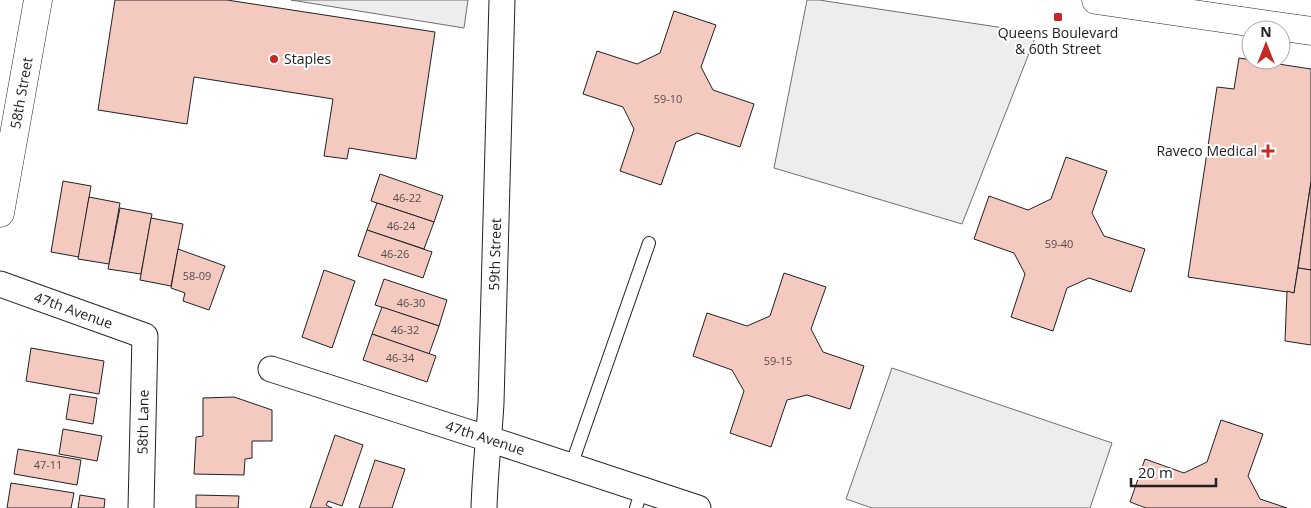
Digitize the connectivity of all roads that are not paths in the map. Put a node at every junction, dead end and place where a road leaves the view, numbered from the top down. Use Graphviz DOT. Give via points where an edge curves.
graph roads {
  1 [pos="38,0"];
  2 [pos="502,0"];
  3 [pos="1096,0"];
  4 [pos="1311,30"];
  5 [pos="0,213"];
  6 [pos="648,243"];
  7 [pos="0,284"];
  8 [pos="146,336"];
  9 [pos="271,369"];
  10 [pos="489,439"];
  11 [pos="571,466"];
  12 [pos="639,499"];
  13 [pos="691,507"];
  14 [pos="141,508"];
  15 [pos="484,508"];
  1 -- 5 [label="main road, 58th Street"];
  2 -- 10 [label="street, 59th Street"];
  3 -- 4 [label="main road"];
  6 -- 11 [label="lane"];
  7 -- 8 [label="street, 47th Avenue"];
  8 -- 14 [label="street, 58th Lane"];
  9 -- 10 [label="street, 47th Avenue"];
  10 -- 11 [label="street, 47th Avenue"];
  10 -- 15 [label="street, 59th Street"];
  11 -- 12 [label="street, 47th Avenue"];
  12 -- 13 [label="street, 47th Avenue"];
}
